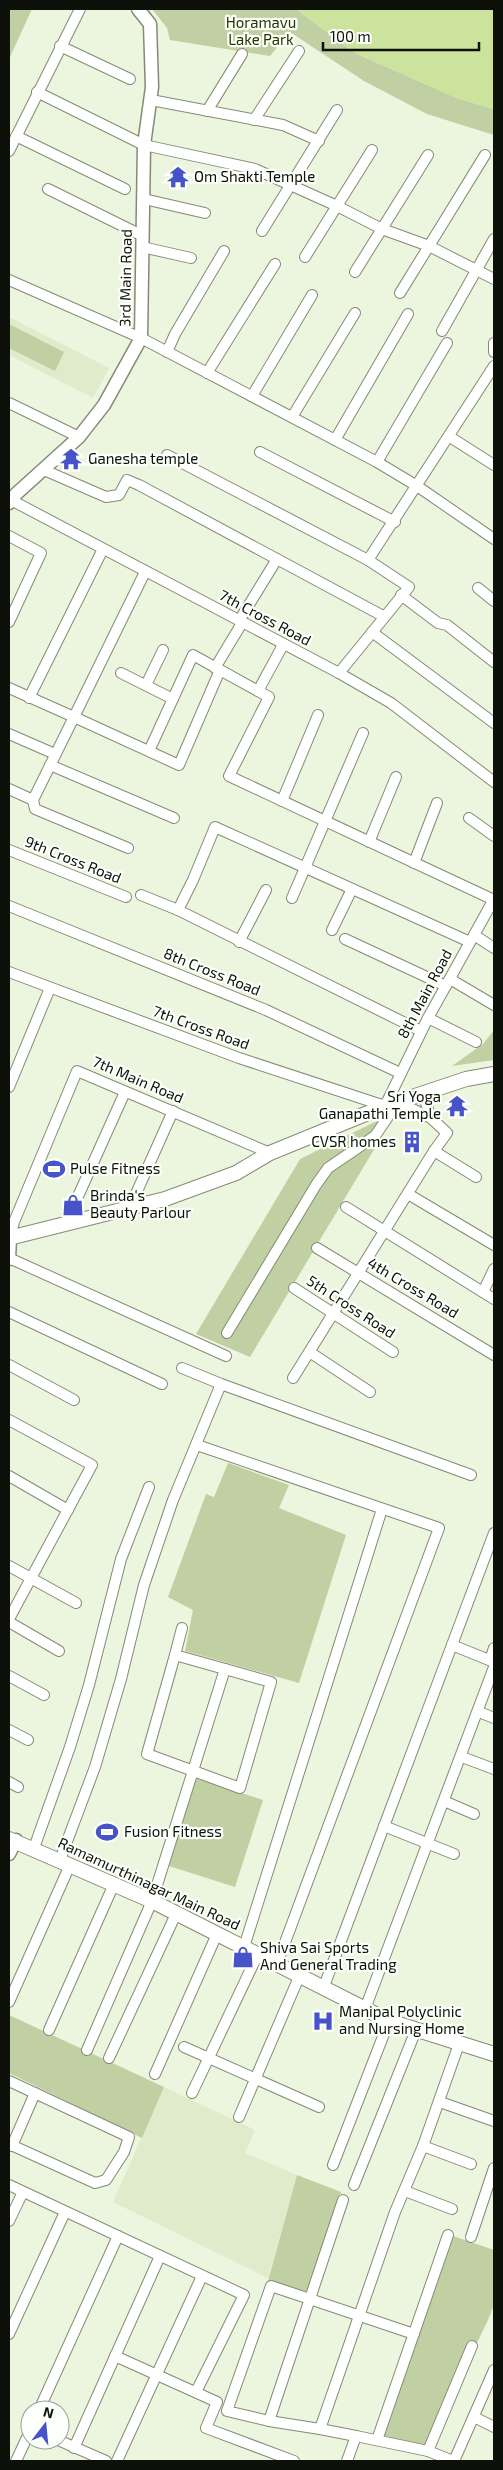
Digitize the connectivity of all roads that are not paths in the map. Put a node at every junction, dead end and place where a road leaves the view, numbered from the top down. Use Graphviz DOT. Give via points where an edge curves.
graph roads {
  1 [pos="80,9"];
  2 [pos="138,9"];
  3 [pos="60,46"];
  4 [pos="299,51"];
  5 [pos="242,54"];
  6 [pos="130,79"];
  7 [pos="37,92"];
  8 [pos="151,100"];
  9 [pos="337,110"];
  10 [pos="207,111"];
  11 [pos="254,120"];
  12 [pos="16,136"];
  13 [pos="318,142"];
  14 [pos="144,145"];
  15 [pos="372,150"];
  16 [pos="9,151"];
  17 [pos="428,155"];
  18 [pos="484,155"];
  19 [pos="290,186"];
  20 [pos="48,189"];
  21 [pos="125,189"];
  22 [pos="144,199"];
  23 [pos="338,206"];
  24 [pos="205,213"];
  25 [pos="382,229"];
  26 [pos="262,231"];
  27 [pos="494,239"];
  28 [pos="142,242"];
  29 [pos="429,246"];
  30 [pos="224,251"];
  31 [pos="306,257"];
  32 [pos="191,258"];
  33 [pos="275,264"];
  34 [pos="476,269"];
  35 [pos="354,272"];
  36 [pos="494,279"];
  37 [pos="9,280"];
  38 [pos="400,293"];
  39 [pos="312,295"];
  40 [pos="355,313"];
  41 [pos="408,314"];
  42 [pos="442,331"];
  43 [pos="141,338"];
  44 [pos="447,343"];
  45 [pos="494,343"];
  46 [pos="167,352"];
  47 [pos="494,352"];
  48 [pos="494,366"];
  49 [pos="207,373"];
  50 [pos="252,396"];
  51 [pos="9,403"];
  52 [pos="292,417"];
  53 [pos="79,437"];
  54 [pos="450,437"];
  55 [pos="335,440"];
  56 [pos="260,452"];
  57 [pos="167,455"];
  58 [pos="377,462"];
  59 [pos="494,465"];
  60 [pos="44,470"];
  61 [pos="417,486"];
  62 [pos="11,497"];
  63 [pos="395,522"];
  64 [pos="9,536"];
  65 [pos="494,539"];
  66 [pos="103,549"];
  67 [pos="277,559"];
  68 [pos="368,560"];
  69 [pos="145,572"];
  70 [pos="478,588"];
  71 [pos="401,596"];
  72 [pos="494,600"];
  73 [pos="383,616"];
  74 [pos="9,622"];
  75 [pos="240,622"];
  76 [pos="372,632"];
  77 [pos="283,645"];
  78 [pos="163,650"];
  79 [pos="494,662"];
  80 [pos="218,669"];
  81 [pos="121,673"];
  82 [pos="339,673"];
  83 [pos="146,685"];
  84 [pos="9,688"];
  85 [pos="258,691"];
  86 [pos="29,698"];
  87 [pos="173,699"];
  88 [pos="318,715"];
  89 [pos="74,717"];
  90 [pos="494,723"];
  91 [pos="363,733"];
  92 [pos="9,734"];
  93 [pos="149,751"];
  94 [pos="55,754"];
  95 [pos="50,765"];
  96 [pos="396,777"];
  97 [pos="494,782"];
  98 [pos="9,789"];
  99 [pos="33,800"];
  100 [pos="282,800"];
  101 [pos="437,803"];
  102 [pos="174,818"];
  103 [pos="469,818"];
  104 [pos="324,820"];
  105 [pos="494,836"];
  106 [pos="369,842"];
  107 [pos="128,848"];
  108 [pos="9,850"];
  109 [pos="414,863"];
  110 [pos="305,868"];
  111 [pos="352,889"];
  112 [pos="266,890"];
  113 [pos="141,895"];
  114 [pos="126,897"];
  115 [pos="292,898"];
  116 [pos="494,899"];
  117 [pos="9,906"];
  118 [pos="178,910"];
  119 [pos="332,930"];
  120 [pos="345,939"];
  121 [pos="472,939"];
  122 [pos="239,942"];
  123 [pos="494,948"];
  124 [pos="9,972"];
  125 [pos="448,982"];
  126 [pos="50,988"];
  127 [pos="494,1005"];
  128 [pos="428,1018"];
  129 [pos="422,1031"];
  130 [pos="476,1042"];
  131 [pos="400,1074"];
  132 [pos="494,1074"];
  133 [pos="9,1086"];
  134 [pos="125,1092"];
  135 [pos="423,1094"];
  136 [pos="391,1104"];
  137 [pos="173,1111"];
  138 [pos="431,1118"];
  139 [pos="434,1150"];
  140 [pos="270,1153"];
  141 [pos="476,1177"];
  142 [pos="408,1194"];
  143 [pos="130,1207"];
  144 [pos="346,1207"];
  145 [pos="66,1223"];
  146 [pos="384,1232"];
  147 [pos="9,1238"];
  148 [pos="494,1245"];
  149 [pos="317,1248"];
  150 [pos="9,1259"];
  151 [pos="494,1269"];
  152 [pos="359,1273"];
  153 [pos="294,1288"];
  154 [pos="483,1292"];
  155 [pos="494,1299"];
  156 [pos="9,1312"];
  157 [pos="334,1314"];
  158 [pos="227,1334"];
  159 [pos="392,1352"];
  160 [pos="311,1353"];
  161 [pos="494,1355"];
  162 [pos="226,1356"];
  163 [pos="9,1364"];
  164 [pos="182,1368"];
  165 [pos="293,1378"];
  166 [pos="162,1384"];
  167 [pos="221,1384"];
  168 [pos="370,1392"];
  169 [pos="74,1400"];
  170 [pos="9,1420"];
  171 [pos="197,1445"];
  172 [pos="471,1475"];
  173 [pos="9,1476"];
  174 [pos="149,1487"];
  175 [pos="382,1509"];
  176 [pos="68,1510"];
  177 [pos="494,1533"];
  178 [pos="9,1566"];
  179 [pos="31,1578"];
  180 [pos="76,1603"];
  181 [pos="9,1620"];
  182 [pos="182,1628"];
  183 [pos="452,1645"];
  184 [pos="494,1648"];
  185 [pos="58,1650"];
  186 [pos="174,1655"];
  187 [pos="493,1663"];
  188 [pos="225,1669"];
  189 [pos="9,1676"];
  190 [pos="44,1695"];
  191 [pos="479,1712"];
  192 [pos="494,1718"];
  193 [pos="9,1730"];
  194 [pos="28,1740"];
  195 [pos="462,1757"];
  196 [pos="494,1769"];
  197 [pos="192,1772"];
  198 [pos="444,1801"];
  199 [pos="474,1814"];
  200 [pos="384,1826"];
  201 [pos="12,1840"];
  202 [pos="428,1844"];
  203 [pos="34,1848"];
  204 [pos="9,1854"];
  205 [pos="454,1854"];
  206 [pos="65,1862"];
  207 [pos="114,1884"];
  208 [pos="152,1901"];
  209 [pos="176,1914"];
  210 [pos="217,1934"];
  211 [pos="244,1947"];
  212 [pos="258,1954"];
  213 [pos="277,1964"];
  214 [pos="299,1977"];
  215 [pos="323,1989"];
  216 [pos="9,2002"];
  217 [pos="365,2009"];
  218 [pos="389,2021"];
  219 [pos="49,2030"];
  220 [pos="416,2030"];
  221 [pos="459,2044"];
  222 [pos="184,2047"];
  223 [pos="87,2050"];
  224 [pos="494,2054"];
  225 [pos="208,2057"];
  226 [pos="109,2058"];
  227 [pos="155,2074"];
  228 [pos="256,2079"];
  229 [pos="9,2081"];
  230 [pos="36,2093"];
  231 [pos="192,2093"];
  232 [pos="440,2102"];
  233 [pos="319,2107"];
  234 [pos="240,2117"];
  235 [pos="494,2121"];
  236 [pos="10,2145"];
  237 [pos="423,2146"];
  238 [pos="333,2164"];
  239 [pos="471,2164"];
  240 [pos="494,2168"];
  241 [pos="354,2185"];
  242 [pos="9,2186"];
  243 [pos="405,2190"];
  244 [pos="23,2192"];
  245 [pos="343,2200"];
  246 [pos="452,2209"];
  247 [pos="65,2212"];
  248 [pos="9,2221"];
  249 [pos="448,2235"];
  250 [pos="118,2236"];
  251 [pos="471,2236"];
  252 [pos="160,2256"];
  253 [pos="202,2276"];
  254 [pos="310,2300"];
  255 [pos="361,2316"];
  256 [pos="9,2334"];
  257 [pos="414,2334"];
  258 [pos="472,2346"];
  259 [pos="115,2356"];
  260 [pos="494,2372"];
  261 [pos="157,2374"];
  262 [pos="196,2392"];
  263 [pos="44,2400"];
  264 [pos="474,2417"];
  265 [pos="269,2421"];
  266 [pos="494,2427"];
  267 [pos="320,2429"];
  268 [pos="356,2436"];
  269 [pos="377,2440"];
  270 [pos="70,2446"];
  271 [pos="74,2448"];
  272 [pos="428,2452"];
  273 [pos="89,2458"];
  274 [pos="106,2461"];
  275 [pos="118,2461"];
  276 [pos="294,2461"];
  277 [pos="347,2461"];
  278 [pos="454,2461"];
  1 -- 3 [label="street"];
  2 -- 8 [label="street, 3rd Main Road" via="150,24"];
  3 -- 6 [label="street"];
  3 -- 7 [label="street"];
  4 -- 11 [label="street"];
  5 -- 10 [label="street"];
  7 -- 12 [label="street"];
  7 -- 14 [label="street"];
  8 -- 10 [label="street"];
  8 -- 14 [label="street, 3rd Main Road"];
  9 -- 13 [label="street"];
  10 -- 11 [label="street"];
  11 -- 13 [label="street" via="283,125"];
  12 -- 16 [label="street"];
  12 -- 21 [label="street"];
  13 -- 19 [label="street"];
  14 -- 19 [label="street" via="255,169"];
  14 -- 22 [label="street, 3rd Main Road"];
  15 -- 23 [label="street"];
  17 -- 25 [label="street"];
  18 -- 29 [label="street"];
  19 -- 23 [label="street"];
  19 -- 26 [label="street"];
  20 -- 28 [label="street"];
  22 -- 24 [label="street"];
  22 -- 28 [label="street, 3rd Main Road"];
  23 -- 25 [label="street"];
  23 -- 31 [label="street"];
  25 -- 29 [label="street"];
  25 -- 35 [label="street"];
  27 -- 34 [label="street"];
  28 -- 32 [label="street"];
  28 -- 43 [label="street, 3rd Main Road"];
  29 -- 34 [label="street"];
  29 -- 38 [label="street"];
  30 -- 46 [label="street"];
  33 -- 49 [label="street"];
  34 -- 36 [label="street"];
  34 -- 42 [label="street"];
  37 -- 43 [label="street"];
  39 -- 50 [label="street"];
  40 -- 52 [label="street"];
  41 -- 55 [label="street"];
  43 -- 46 [label="street"];
  43 -- 53 [label="street, 3rd Main Road" via="104,406"];
  44 -- 58 [label="street"];
  45 -- 47 [label="street"];
  46 -- 49 [label="street"];
  48 -- 54 [label="street"];
  49 -- 50 [label="street"];
  50 -- 52 [label="street"];
  51 -- 53 [label="street"];
  52 -- 55 [label="street"];
  53 -- 60 [label="street, 3rd Main Road"];
  54 -- 59 [label="street"];
  54 -- 61 [label="street"];
  55 -- 58 [label="street"];
  56 -- 63 [label="street"];
  57 -- 68 [label="street"];
  58 -- 61 [label="street"];
  60 -- 62 [label="street, 3rd Main Road"];
  60 -- 67 [label="street" via="106,497 119,494 127,480 139,484"];
  61 -- 63 [label="street"];
  61 -- 65 [label="street"];
  62 -- 66 [label="street, 7th Cross Road"];
  63 -- 68 [label="street"];
  64 -- 74 [label="street" via="41,553"];
  66 -- 69 [label="street, 7th Cross Road"];
  66 -- 86 [label="street"];
  67 -- 73 [label="street"];
  67 -- 75 [label="street"];
  68 -- 71 [label="street" via="409,587"];
  69 -- 75 [label="street, 7th Cross Road"];
  69 -- 89 [label="street"];
  70 -- 72 [label="street"];
  71 -- 73 [label="street"];
  71 -- 79 [label="street" via="438,623 447,624"];
  73 -- 76 [label="street"];
  75 -- 77 [label="street, 7th Cross Road"];
  75 -- 80 [label="street"];
  76 -- 82 [label="street"];
  76 -- 90 [label="street"];
  77 -- 82 [label="street, 7th Cross Road"];
  77 -- 85 [label="street"];
  78 -- 83 [label="street"];
  80 -- 85 [label="street"];
  80 -- 87 [label="street" via="193,655"];
  80 -- 93 [label="street" via="179,764"];
  81 -- 83 [label="street"];
  82 -- 97 [label="street, 7th Cross Road" via="390,703"];
  83 -- 87 [label="street"];
  84 -- 86 [label="street"];
  85 -- 100 [label="street" via="269,697 229,776"];
  86 -- 89 [label="street"];
  87 -- 93 [label="street"];
  88 -- 100 [label="street"];
  89 -- 93 [label="street"];
  89 -- 94 [label="street"];
  91 -- 104 [label="street"];
  92 -- 94 [label="street"];
  94 -- 95 [label="street"];
  95 -- 99 [label="street"];
  95 -- 102 [label="street"];
  96 -- 106 [label="street"];
  98 -- 99 [label="street"];
  99 -- 107 [label="street" via="35,809"];
  100 -- 104 [label="street"];
  101 -- 109 [label="street"];
  103 -- 105 [label="street"];
  104 -- 106 [label="street"];
  104 -- 110 [label="street"];
  106 -- 109 [label="street"];
  108 -- 114 [label="street, 9th Cross Road"];
  109 -- 116 [label="street"];
  110 -- 111 [label="street"];
  110 -- 115 [label="street"];
  110 -- 118 [label="street" via="215,827"];
  111 -- 119 [label="street"];
  111 -- 121 [label="street"];
  112 -- 122 [label="street"];
  113 -- 118 [label="street"];
  116 -- 121 [label="street, 8th Main Road"];
  117 -- 131 [label="street, 8th Cross Road" via="266,1010"];
  118 -- 122 [label="street"];
  120 -- 125 [label="street"];
  121 -- 123 [label="street"];
  121 -- 125 [label="street, 8th Main Road"];
  122 -- 129 [label="street"];
  124 -- 126 [label="street, 7th Cross Road"];
  125 -- 127 [label="street"];
  125 -- 128 [label="street, 8th Main Road"];
  126 -- 133 [label="street"];
  126 -- 136 [label="street, 7th Cross Road" via="248,1061"];
  128 -- 129 [label="street, 8th Main Road"];
  128 -- 130 [label="street"];
  129 -- 131 [label="street, 8th Main Road"];
  131 -- 136 [label="street, 8th Main Road"];
  132 -- 135 [label="main road" via="466,1079"];
  134 -- 137 [label="street, 7th Main Road"];
  134 -- 145 [label="street"];
  134 -- 147 [label="street, 7th Main Road" via="78,1071"];
  135 -- 136 [label="main road"];
  135 -- 138 [label="street"];
  136 -- 138 [label="street, 7th Cross Road"];
  136 -- 140 [label="main road"];
  136 -- 158 [label="street, 8th Main Road" via="375,1136 328,1168 316,1184"];
  137 -- 140 [label="street, 7th Main Road"];
  137 -- 143 [label="street"];
  138 -- 139 [label="street" via="447,1133"];
  139 -- 141 [label="street"];
  139 -- 142 [label="street"];
  140 -- 143 [label="main road" via="236,1173 165,1199"];
  142 -- 146 [label="street"];
  142 -- 148 [label="street"];
  143 -- 145 [label="main road"];
  144 -- 146 [label="street"];
  145 -- 147 [label="main road"];
  146 -- 152 [label="street"];
  146 -- 154 [label="street"];
  147 -- 150 [label="street"];
  149 -- 152 [label="street, 4th Cross Road"];
  150 -- 162 [label="street"];
  151 -- 154 [label="street"];
  152 -- 157 [label="street"];
  152 -- 161 [label="street, 4th Cross Road"];
  153 -- 157 [label="street, 5th Cross Road"];
  154 -- 155 [label="street"];
  156 -- 166 [label="street"];
  157 -- 159 [label="street, 5th Cross Road"];
  157 -- 160 [label="street"];
  160 -- 165 [label="street"];
  160 -- 168 [label="street"];
  163 -- 169 [label="street"];
  164 -- 167 [label="street"];
  167 -- 171 [label="street"];
  167 -- 172 [label="street"];
  170 -- 176 [label="street" via="92,1465"];
  171 -- 175 [label="street"];
  171 -- 206 [label="street" via="173,1500 144,1585 121,1679"];
  173 -- 176 [label="street"];
  174 -- 203 [label="street" via="121,1559 81,1712"];
  175 -- 211 [label="street"];
  175 -- 213 [label="street" via="439,1528"];
  176 -- 179 [label="street"];
  177 -- 183 [label="street"];
  178 -- 179 [label="street"];
  179 -- 180 [label="street"];
  179 -- 181 [label="street"];
  181 -- 185 [label="street"];
  182 -- 186 [label="street"];
  183 -- 187 [label="street"];
  183 -- 200 [label="street"];
  184 -- 187 [label="street"];
  186 -- 188 [label="street"];
  186 -- 197 [label="street" via="147,1754"];
  187 -- 191 [label="street"];
  188 -- 197 [label="street"];
  188 -- 197 [label="street" via="271,1682 240,1788"];
  189 -- 190 [label="street"];
  191 -- 192 [label="street"];
  191 -- 195 [label="street"];
  193 -- 194 [label="street"];
  195 -- 196 [label="street"];
  195 -- 198 [label="street"];
  197 -- 208 [label="street"];
  198 -- 199 [label="street"];
  198 -- 202 [label="street"];
  200 -- 202 [label="street"];
  200 -- 215 [label="street"];
  201 -- 203 [label="main road, Ramamurthinagar Main Road"];
  201 -- 204 [label="street"];
  202 -- 205 [label="street"];
  202 -- 217 [label="street"];
  203 -- 206 [label="main road, Ramamurthinagar Main Road"];
  206 -- 207 [label="main road, Ramamurthinagar Main Road"];
  206 -- 216 [label="street"];
  207 -- 208 [label="main road, Ramamurthinagar Main Road"];
  207 -- 219 [label="street"];
  208 -- 209 [label="main road, Ramamurthinagar Main Road"];
  208 -- 223 [label="street"];
  209 -- 210 [label="main road, Ramamurthinagar Main Road"];
  209 -- 226 [label="street"];
  210 -- 211 [label="main road, Ramamurthinagar Main Road"];
  210 -- 227 [label="street"];
  211 -- 212 [label="main road, Ramamurthinagar Main Road"];
  212 -- 213 [label="main road, Ramamurthinagar Main Road"];
  212 -- 225 [label="street"];
  213 -- 214 [label="main road, Ramamurthinagar Main Road"];
  214 -- 215 [label="main road, Ramamurthinagar Main Road"];
  214 -- 228 [label="street"];
  215 -- 217 [label="main road, Ramamurthinagar Main Road"];
  217 -- 218 [label="main road, Ramamurthinagar Main Road"];
  218 -- 220 [label="main road, Ramamurthinagar Main Road"];
  218 -- 238 [label="street"];
  220 -- 221 [label="main road, Ramamurthinagar Main Road"];
  220 -- 241 [label="street"];
  221 -- 224 [label="main road, Ramamurthinagar Main Road"];
  221 -- 232 [label="street"];
  222 -- 225 [label="street"];
  225 -- 228 [label="street"];
  225 -- 231 [label="street"];
  228 -- 233 [label="street"];
  228 -- 234 [label="street"];
  229 -- 230 [label="street"];
  230 -- 236 [label="street"];
  230 -- 236 [label="street" via="129,2137 124,2152 106,2180 95,2183"];
  232 -- 235 [label="street"];
  232 -- 237 [label="street"];
  237 -- 239 [label="street"];
  237 -- 243 [label="street"];
  240 -- 251 [label="street"];
  242 -- 244 [label="street"];
  243 -- 246 [label="street"];
  243 -- 255 [label="street"];
  244 -- 247 [label="street"];
  244 -- 248 [label="street"];
  245 -- 254 [label="street"];
  247 -- 250 [label="street"];
  247 -- 256 [label="street"];
  249 -- 257 [label="street"];
  250 -- 252 [label="street"];
  250 -- 263 [label="street"];
  252 -- 253 [label="street"];
  252 -- 259 [label="street"];
  253 -- 261 [label="street"];
  253 -- 262 [label="street" via="244,2295"];
  254 -- 255 [label="street"];
  254 -- 265 [label="street"];
  254 -- 265 [label="street" via="271,2286 227,2411"];
  255 -- 257 [label="street"];
  255 -- 267 [label="street"];
  257 -- 269 [label="street"];
  258 -- 272 [label="street"];
  259 -- 261 [label="street"];
  259 -- 271 [label="street"];
  260 -- 264 [label="street"];
  261 -- 262 [label="street"];
  261 -- 275 [label="street"];
  262 -- 276 [label="street" via="217,2402 206,2428"];
  264 -- 266 [label="street"];
  264 -- 278 [label="street"];
  265 -- 267 [label="street"];
  267 -- 268 [label="street"];
  268 -- 269 [label="street"];
  268 -- 277 [label="street"];
  269 -- 272 [label="street"];
  270 -- 271 [label="street"];
  271 -- 273 [label="street"];
  272 -- 278 [label="street"];
  273 -- 274 [label="street"];
}
